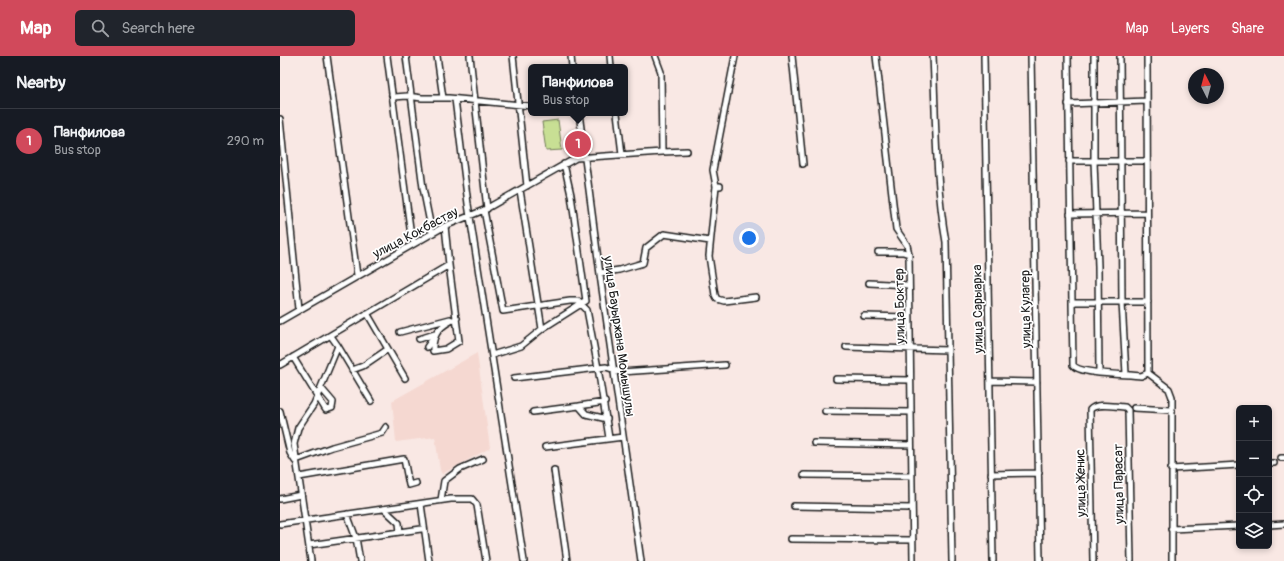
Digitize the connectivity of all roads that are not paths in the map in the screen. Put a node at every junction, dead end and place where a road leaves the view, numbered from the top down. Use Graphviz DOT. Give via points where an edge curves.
graph roads {
  1 [pos="327,56"];
  2 [pos="387,56"];
  3 [pos="406,56"];
  4 [pos="437,56"];
  5 [pos="470,56"];
  6 [pos="513,56"];
  7 [pos="655,56"];
  8 [pos="735,56"];
  9 [pos="792,56"];
  10 [pos="876,56"];
  11 [pos="934,56"];
  12 [pos="984,56"];
  13 [pos="1031,56"];
  14 [pos="1068,56"];
  15 [pos="1094,56"];
  16 [pos="1120,56"];
  17 [pos="1147,56"];
  18 [pos="392,95"];
  19 [pos="410,96"];
  20 [pos="443,98"];
  21 [pos="455,99"];
  22 [pos="1147,101"];
  23 [pos="476,102"];
  24 [pos="1121,102"];
  25 [pos="1095,103"];
  26 [pos="1068,104"];
  27 [pos="518,105"];
  28 [pos="528,106"];
  29 [pos="579,116"];
  30 [pos="617,116"];
  31 [pos="280,119"];
  32 [pos="687,151"];
  33 [pos="662,152"];
  34 [pos="622,154"];
  35 [pos="584,156"];
  36 [pos="1069,161"];
  37 [pos="1094,161"];
  38 [pos="1122,161"];
  39 [pos="1147,161"];
  40 [pos="564,164"];
  41 [pos="803,164"];
  42 [pos="527,186"];
  43 [pos="520,190"];
  44 [pos="486,210"];
  45 [pos="1146,213"];
  46 [pos="1070,214"];
  47 [pos="1096,214"];
  48 [pos="1121,214"];
  49 [pos="470,216"];
  50 [pos="445,226"];
  51 [pos="432,233"];
  52 [pos="710,241"];
  53 [pos="414,243"];
  54 [pos="878,252"];
  55 [pos="909,254"];
  56 [pos="449,265"];
  57 [pos="600,273"];
  58 [pos="357,276"];
  59 [pos="869,284"];
  60 [pos="908,285"];
  61 [pos="756,297"];
  62 [pos="1072,302"];
  63 [pos="1098,302"];
  64 [pos="1122,302"];
  65 [pos="1148,302"];
  66 [pos="583,304"];
  67 [pos="539,305"];
  68 [pos="299,309"];
  69 [pos="367,313"];
  70 [pos="864,316"];
  71 [pos="910,317"];
  72 [pos="457,318"];
  73 [pos="280,321"];
  74 [pos="542,329"];
  75 [pos="400,332"];
  76 [pos="435,334"];
  77 [pos="331,336"];
  78 [pos="419,339"];
  79 [pos="338,346"];
  80 [pos="427,347"];
  81 [pos="846,347"];
  82 [pos="910,348"];
  83 [pos="388,349"];
  84 [pos="948,350"];
  85 [pos="492,355"];
  86 [pos="293,357"];
  87 [pos="612,361"];
  88 [pos="280,365"];
  89 [pos="725,365"];
  90 [pos="606,367"];
  91 [pos="598,368"];
  92 [pos="352,370"];
  93 [pos="613,370"];
  94 [pos="1099,372"];
  95 [pos="1148,373"];
  96 [pos="1126,374"];
  97 [pos="405,378"];
  98 [pos="514,378"];
  99 [pos="836,379"];
  100 [pos="910,380"];
  101 [pos="990,381"];
  102 [pos="1037,382"];
  103 [pos="321,388"];
  104 [pos="318,396"];
  105 [pos="371,401"];
  106 [pos="604,402"];
  107 [pos="579,406"];
  108 [pos="1126,407"];
  109 [pos="1134,408"];
  110 [pos="1171,410"];
  111 [pos="280,411"];
  112 [pos="825,411"];
  113 [pos="532,412"];
  114 [pos="911,412"];
  115 [pos="607,419"];
  116 [pos="386,427"];
  117 [pos="623,437"];
  118 [pos="609,438"];
  119 [pos="814,443"];
  120 [pos="912,445"];
  121 [pos="545,447"];
  122 [pos="483,459"];
  123 [pos="296,462"];
  124 [pos="1236,465"];
  125 [pos="1171,469"];
  126 [pos="554,470"];
  127 [pos="1039,473"];
  128 [pos="991,474"];
  129 [pos="804,475"];
  130 [pos="912,476"];
  131 [pos="299,477"];
  132 [pos="416,483"];
  133 [pos="302,496"];
  134 [pos="280,499"];
  135 [pos="441,500"];
  136 [pos="421,504"];
  137 [pos="794,506"];
  138 [pos="912,508"];
  139 [pos="384,509"];
  140 [pos="347,514"];
  141 [pos="305,520"];
  142 [pos="280,524"];
  143 [pos="1284,524"];
  144 [pos="1272,525"];
  145 [pos="1236,526"];
  146 [pos="421,529"];
  147 [pos="1172,530"];
  148 [pos="400,532"];
  149 [pos="356,538"];
  150 [pos="791,538"];
  151 [pos="913,540"];
  152 [pos="309,545"];
  153 [pos="311,561"];
  154 [pos="360,561"];
  155 [pos="429,561"];
  156 [pos="486,561"];
  157 [pos="524,561"];
  158 [pos="567,561"];
  159 [pos="641,561"];
  160 [pos="913,561"];
  161 [pos="952,561"];
  162 [pos="993,561"];
  163 [pos="1040,561"];
  164 [pos="1093,561"];
  165 [pos="1131,561"];
  166 [pos="1172,561"];
  1 -- 58 [label="street"];
  2 -- 18 [label="street"];
  3 -- 19 [label="street"];
  4 -- 20 [label="street"];
  5 -- 23 [label="street"];
  6 -- 27 [label="street"];
  7 -- 33 [label="street" via="661,72"];
  8 -- 52 [label="street" via="713,170 718,186"];
  9 -- 41 [label="street"];
  10 -- 55 [label="street, улица Боктер" via="896,229 907,245"];
  11 -- 84 [label="street" via="938,162 946,242"];
  12 -- 101 [label="street, улица Сарыарка"];
  13 -- 102 [label="street, улица Кулагер"];
  14 -- 26 [label="street"];
  15 -- 25 [label="street"];
  16 -- 24 [label="street"];
  17 -- 22 [label="street"];
  18 -- 19 [label="street"];
  18 -- 53 [label="street"];
  19 -- 20 [label="street"];
  19 -- 51 [label="street"];
  20 -- 21 [label="street"];
  21 -- 23 [label="street"];
  21 -- 49 [label="street"];
  22 -- 24 [label="street"];
  22 -- 39 [label="street"];
  23 -- 27 [label="street"];
  23 -- 44 [label="street"];
  24 -- 25 [label="street"];
  24 -- 38 [label="street"];
  25 -- 26 [label="street"];
  25 -- 37 [label="street"];
  26 -- 36 [label="street"];
  27 -- 28 [label="street"];
  27 -- 42 [label="street"];
  29 -- 35 [label="street, улица Бауыржана Момышулы"];
  30 -- 34 [label="street"];
  31 -- 68 [label="street"];
  32 -- 33 [label="street, улица Кокбастау"];
  33 -- 34 [label="street, улица Кокбастау"];
  34 -- 35 [label="street, улица Кокбастау"];
  35 -- 40 [label="street, улица Кокбастау"];
  35 -- 57 [label="street, улица Бауыржана Момышулы"];
  36 -- 37 [label="street"];
  36 -- 46 [label="street"];
  37 -- 38 [label="street"];
  37 -- 47 [label="street"];
  38 -- 39 [label="street"];
  38 -- 48 [label="street"];
  39 -- 45 [label="street"];
  40 -- 42 [label="street, улица Кокбастау"];
  40 -- 66 [label="street" via="585,282 586,301"];
  42 -- 43 [label="street, улица Кокбастау"];
  43 -- 44 [label="street, улица Кокбастау"];
  43 -- 67 [label="street"];
  44 -- 49 [label="street, улица Кокбастау"];
  44 -- 67 [label="street" via="503,311"];
  45 -- 48 [label="street"];
  45 -- 65 [label="street"];
  46 -- 47 [label="street"];
  46 -- 62 [label="street"];
  47 -- 48 [label="street"];
  47 -- 63 [label="street"];
  48 -- 64 [label="street"];
  49 -- 50 [label="street, улица Кокбастау"];
  49 -- 85 [label="street"];
  50 -- 51 [label="street, улица Кокбастау"];
  50 -- 56 [label="street"];
  51 -- 53 [label="street, улица Кокбастау"];
  52 -- 57 [label="street" via="664,234 646,248 643,263"];
  52 -- 61 [label="street" via="709,256 717,299"];
  53 -- 58 [label="street, улица Кокбастау"];
  54 -- 55 [label="street"];
  55 -- 60 [label="street, улица Боктер"];
  56 -- 69 [label="street"];
  56 -- 72 [label="street"];
  57 -- 87 [label="street, улица Бауыржана Момышулы"];
  58 -- 68 [label="street, улица Кокбастау"];
  59 -- 60 [label="street"];
  60 -- 71 [label="street, улица Боктер"];
  62 -- 63 [label="street"];
  62 -- 94 [label="street" via="1073,365 1080,370"];
  63 -- 64 [label="street"];
  63 -- 94 [label="street"];
  64 -- 65 [label="street"];
  64 -- 96 [label="street"];
  65 -- 95 [label="street"];
  66 -- 67 [label="street" via="570,301"];
  66 -- 74 [label="street"];
  66 -- 91 [label="street" via="587,310"];
  67 -- 74 [label="street"];
  68 -- 73 [label="street, улица Кокбастау"];
  69 -- 77 [label="street"];
  69 -- 83 [label="street"];
  70 -- 71 [label="street"];
  71 -- 82 [label="street, улица Боктер"];
  72 -- 75 [label="street"];
  72 -- 76 [label="street" via="440,327"];
  72 -- 76 [label="street" via="459,341 455,344 446,349 433,351"];
  74 -- 85 [label="street" via="521,346"];
  76 -- 78 [label="street"];
  76 -- 80 [label="street"];
  77 -- 79 [label="street"];
  77 -- 86 [label="street"];
  79 -- 92 [label="street"];
  79 -- 103 [label="street"];
  81 -- 82 [label="street"];
  82 -- 84 [label="street"];
  82 -- 100 [label="street, улица Боктер"];
  83 -- 92 [label="street" via="363,366"];
  83 -- 97 [label="street"];
  84 -- 161 [label="street"];
  85 -- 157 [label="street"];
  86 -- 88 [label="street"];
  86 -- 104 [label="street"];
  87 -- 90 [label="street"];
  87 -- 93 [label="street, улица Бауыржана Момышулы"];
  89 -- 93 [label="street" via="637,372"];
  90 -- 91 [label="street"];
  90 -- 93 [label="street"];
  91 -- 98 [label="street"];
  91 -- 106 [label="street"];
  92 -- 105 [label="street"];
  93 -- 117 [label="street, улица Бауыржана Момышулы"];
  94 -- 96 [label="street"];
  95 -- 96 [label="street" via="1141,376"];
  95 -- 110 [label="street" via="1169,389 1172,396"];
  99 -- 100 [label="street"];
  100 -- 114 [label="street, улица Боктер"];
  101 -- 102 [label="street"];
  101 -- 128 [label="street, улица Сарыарка"];
  102 -- 127 [label="street, улица Кулагер"];
  103 -- 104 [label="street"];
  103 -- 104 [label="street" via="333,402 332,408 326,410"];
  104 -- 123 [label="street" via="298,428 294,444"];
  106 -- 107 [label="street"];
  106 -- 115 [label="street"];
  107 -- 113 [label="street"];
  107 -- 115 [label="street" via="586,414"];
  108 -- 164 [label="street, улица Женис" via="1093,407 1090,410"];
  108 -- 165 [label="street, улица Парасат"];
  109 -- 110 [label="street"];
  110 -- 125 [label="street"];
  111 -- 123 [label="street" via="290,453"];
  112 -- 114 [label="street"];
  114 -- 120 [label="street, улица Боктер"];
  115 -- 118 [label="street"];
  116 -- 123 [label="street" via="382,433 375,436 332,447"];
  117 -- 118 [label="street"];
  117 -- 159 [label="street, улица Бауыржана Момышулы"];
  118 -- 121 [label="street"];
  119 -- 120 [label="street"];
  120 -- 130 [label="street, улица Боктер"];
  122 -- 135 [label="street" via="460,469 444,481"];
  123 -- 131 [label="street"];
  124 -- 125 [label="street"];
  125 -- 147 [label="street"];
  126 -- 158 [label="street"];
  127 -- 128 [label="street"];
  127 -- 163 [label="street, улица Кулагер"];
  128 -- 162 [label="street, улица Сарыарка"];
  129 -- 130 [label="street"];
  130 -- 138 [label="street, улица Боктер"];
  131 -- 132 [label="street" via="404,459 409,485"];
  131 -- 133 [label="street"];
  133 -- 134 [label="street"];
  133 -- 141 [label="street"];
  135 -- 136 [label="street"];
  135 -- 156 [label="street" via="468,498 475,501"];
  136 -- 139 [label="street"];
  136 -- 155 [label="street"];
  137 -- 138 [label="street"];
  138 -- 151 [label="street, улица Боктер"];
  139 -- 140 [label="street"];
  139 -- 148 [label="street" via="399,523"];
  140 -- 141 [label="street"];
  140 -- 149 [label="street"];
  141 -- 142 [label="street"];
  141 -- 152 [label="street"];
  143 -- 144 [label="street"];
  145 -- 147 [label="street"];
  146 -- 148 [label="street"];
  147 -- 166 [label="street"];
  148 -- 149 [label="street"];
  149 -- 152 [label="street"];
  149 -- 154 [label="street"];
  150 -- 151 [label="street"];
  151 -- 160 [label="street, улица Боктер"];
  152 -- 153 [label="street"];
}
